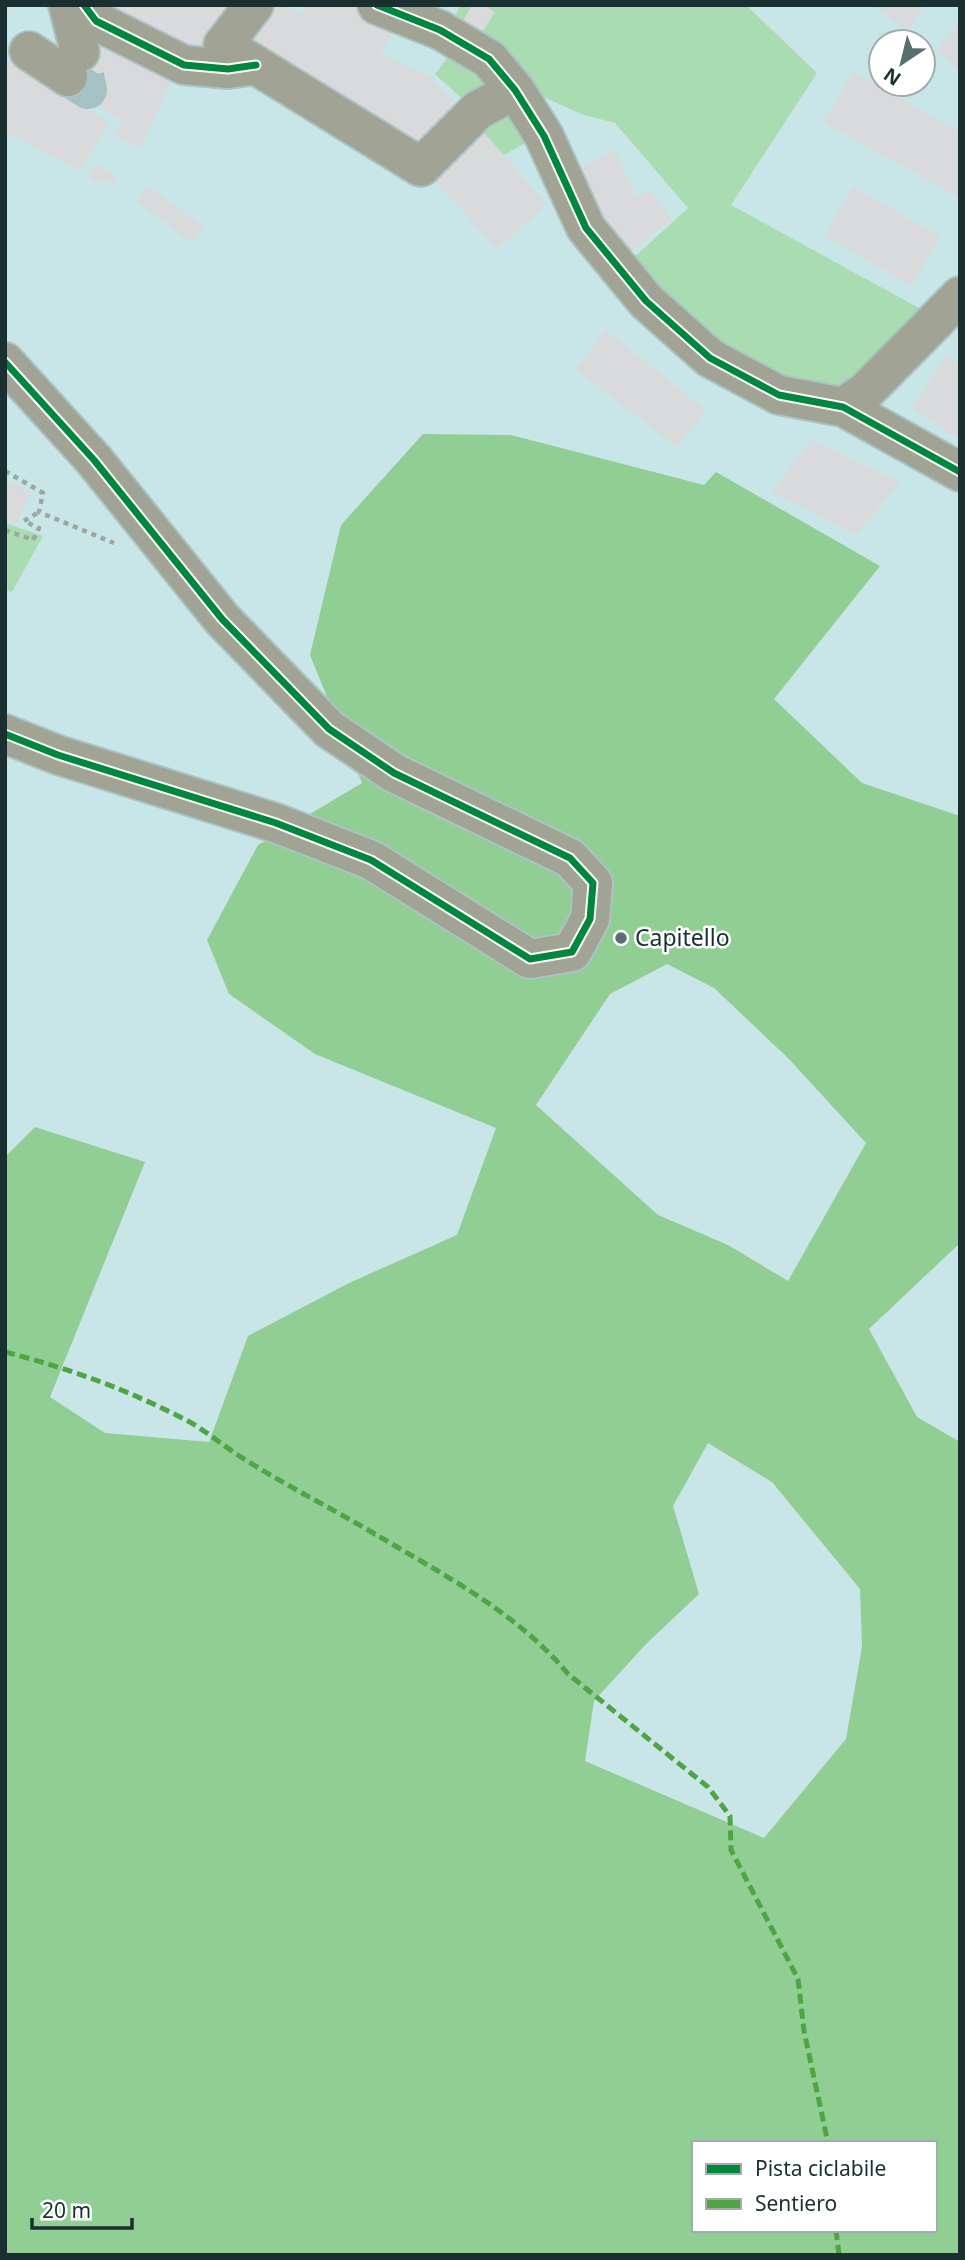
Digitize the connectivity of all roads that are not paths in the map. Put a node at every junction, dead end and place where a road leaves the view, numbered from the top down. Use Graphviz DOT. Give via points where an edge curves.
graph roads {
  1 [pos="68,5"];
  2 [pos="84,5"];
  3 [pos="254,5"];
  4 [pos="377,5"];
  5 [pos="29,51"];
  6 [pos="256,65"];
  7 [pos="515,90"];
  8 [pos="960,296"];
  9 [pos="5,362"];
  10 [pos="843,407"];
  11 [pos="960,472"];
  12 [pos="5,734"];
  1 -- 5 [label="street" via="74,64"];
  2 -- 6 [label="street" via="96,21 184,65 228,69"];
  3 -- 6 [label="street" via="223,45"];
  4 -- 7 [label="street" via="440,30 489,59"];
  6 -- 7 [label="street" via="421,167 478,110"];
  7 -- 10 [label="street" via="544,136 586,228 646,301 710,358 779,395"];
  8 -- 10 [label="street" via="865,392"];
  9 -- 12 [label="street" via="94,460 222,619 329,729 394,772 570,858 593,883 590,919 572,952 530,959 371,860 276,823"];
  10 -- 11 [label="street"];
}
